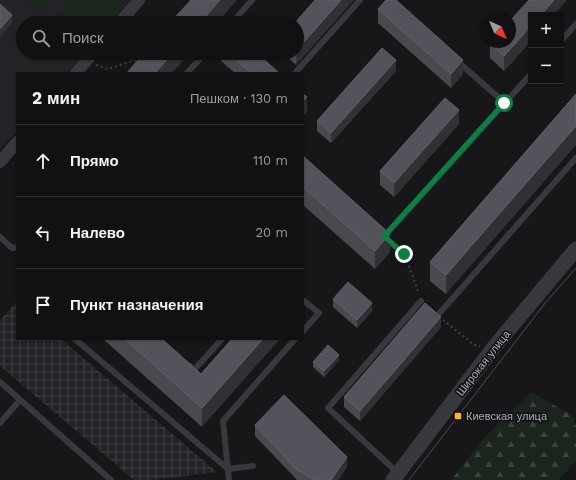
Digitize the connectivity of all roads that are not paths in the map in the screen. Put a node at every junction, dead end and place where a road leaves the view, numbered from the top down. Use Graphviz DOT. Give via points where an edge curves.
graph roads {
  1 [pos="139,0"];
  2 [pos="252,0"];
  3 [pos="360,0"];
  4 [pos="125,16"];
  5 [pos="238,16"];
  6 [pos="576,24"];
  7 [pos="564,38"];
  8 [pos="452,57"];
  9 [pos="87,60"];
  10 [pos="200,60"];
  11 [pos="77,72"];
  12 [pos="191,72"];
  13 [pos="296,72"];
  14 [pos="528,77"];
  15 [pos="504,103"];
  16 [pos="16,143"];
  17 [pos="576,158"];
  18 [pos="0,162"];
  19 [pos="379,232"];
  20 [pos="384,236"];
  21 [pos="0,237"];
  22 [pos="16,247"];
  23 [pos="576,249"];
  24 [pos="404,254"];
  25 [pos="304,301"];
  26 [pos="421,301"];
  27 [pos="438,315"];
  28 [pos="304,329"];
  29 [pos="76,340"];
  30 [pos="221,340"];
  31 [pos="295,340"];
  32 [pos="182,359"];
  33 [pos="0,382"];
  34 [pos="20,400"];
  35 [pos="0,423"];
  36 [pos="253,466"];
  37 [pos="228,469"];
  38 [pos="396,476"];
  39 [pos="111,480"];
  40 [pos="229,480"];
  1 -- 4 [label="street"];
  2 -- 5 [label="lane"];
  3 -- 13 [label="lane"];
  6 -- 7 [label="lane"];
  8 -- 15 [label="lane"];
  9 -- 11 [label="street"];
  10 -- 12 [label="lane"];
  14 -- 15 [label="lane"];
  15 -- 20 [label="lane"];
  16 -- 18 [label="street"];
  17 -- 27 [label="lane"];
  19 -- 20 [label="lane"];
  20 -- 24 [label="lane"];
  21 -- 22 [label="lane" via="12,248"];
  23 -- 38 [label="street, Широкая улица" via="494,347"];
  25 -- 28 [label="lane" via="319,313"];
  26 -- 38 [label="lane" via="328,408"];
  29 -- 37 [label="lane"];
  30 -- 32 [label="lane" via="194,370"];
  31 -- 37 [label="lane" via="223,421"];
  33 -- 34 [label="lane"];
  34 -- 35 [label="lane"];
  34 -- 39 [label="lane"];
  36 -- 37 [label="lane"];
  37 -- 40 [label="lane"];
}
